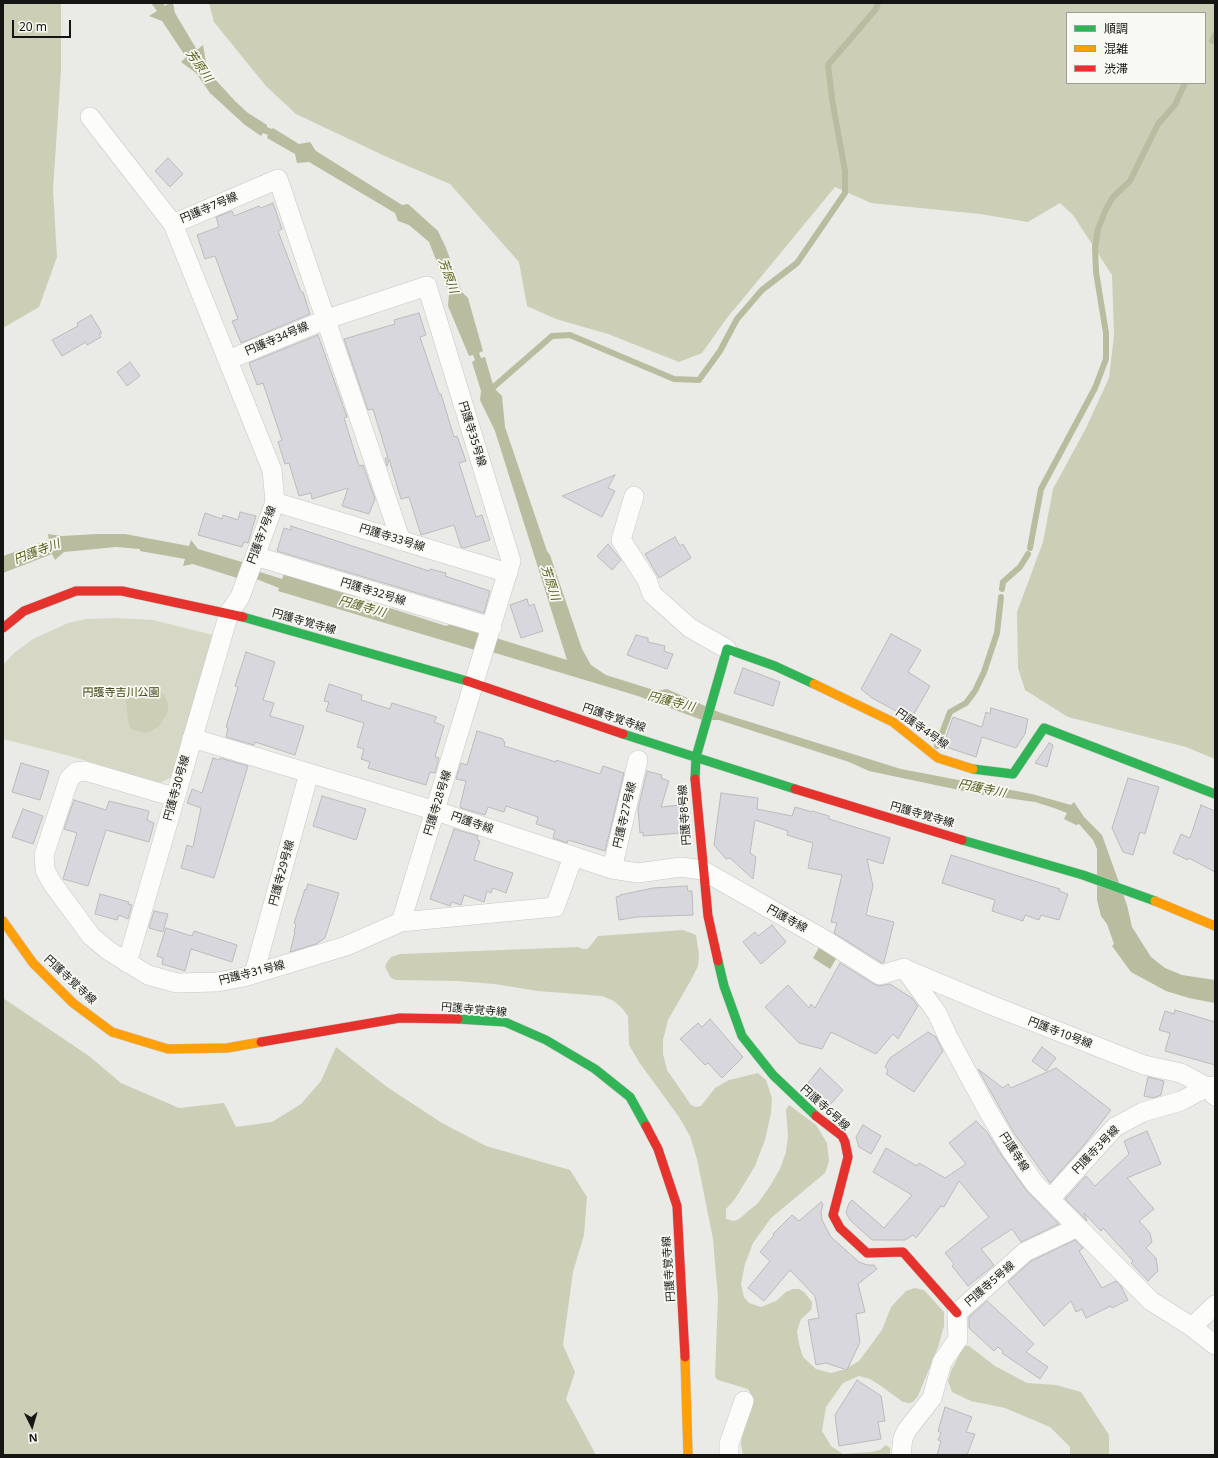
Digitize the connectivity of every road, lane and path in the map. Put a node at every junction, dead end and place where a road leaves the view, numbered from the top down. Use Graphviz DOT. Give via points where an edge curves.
graph roads {
  1 [pos="90,117"];
  2 [pos="173,224"];
  3 [pos="327,319"];
  4 [pos="228,360"];
  5 [pos="634,496"];
  6 [pos="275,502"];
  7 [pos="401,541"];
  8 [pos="253,560"];
  9 [pos="508,573"];
  10 [pos="229,613"];
  11 [pos="492,627"];
  12 [pos="3,628"];
  13 [pos="727,649"];
  14 [pos="477,676"];
  15 [pos="192,738"];
  16 [pos="696,757"];
  17 [pos="638,760"];
  18 [pos="309,773"];
  19 [pos="1215,794"];
  20 [pos="174,797"];
  21 [pos="436,811"];
  22 [pos="573,857"];
  23 [pos="612,869"];
  24 [pos="702,870"];
  25 [pos="3,921"];
  26 [pos="401,922"];
  27 [pos="1215,926"];
  28 [pos="127,963"];
  29 [pos="904,968"];
  30 [pos="254,974"];
  31 [pos="1212,1090"];
  32 [pos="1050,1199"];
  33 [pos="1078,1227"];
  34 [pos="1215,1305"];
  35 [pos="957,1313"];
  36 [pos="1192,1327"];
  37 [pos="1215,1345"];
  38 [pos="744,1401"];
  39 [pos="688,1455"];
  40 [pos="729,1455"];
  41 [pos="901,1455"];
  1 -- 2 [label="street"];
  2 -- 3 [label="street, 円護寺7号線" via="278,178"];
  2 -- 4 [label="street, 円護寺7号線"];
  3 -- 4 [label="street, 円護寺34号線"];
  3 -- 7 [label="street, 円護寺7号線"];
  3 -- 9 [label="street, 円護寺35号線" via="426,286 512,561"];
  4 -- 6 [label="street, 円護寺7号線" via="272,470"];
  5 -- 13 [label="street" via="621,540 647,580 652,594 690,628"];
  6 -- 7 [label="street, 円護寺33号線"];
  6 -- 8 [label="street, 円護寺7号線"];
  7 -- 9 [label="street, 円護寺33号線"];
  8 -- 10 [label="street, 円護寺7号線" via="240,597"];
  8 -- 11 [label="street, 円護寺32号線"];
  9 -- 11 [label="street, 円護寺35号線"];
  10 -- 12 [label="street, 円護寺覚寺線" via="122,591 76,591 24,611"];
  10 -- 14 [label="street, 円護寺覚寺線"];
  10 -- 15 [label="street, 円護寺30号線"];
  11 -- 14 [label="street, 円護寺35号線"];
  13 -- 16 [label="street"];
  13 -- 19 [label="street, 円護寺4号線" via="775,666 893,722 938,758 973,769 1013,774 1044,728"];
  14 -- 16 [label="street, 円護寺覚寺線" via="640,740"];
  14 -- 21 [label="street, 円護寺28号線"];
  15 -- 18 [label="street, 円護寺線"];
  15 -- 20 [label="street, 円護寺30号線"];
  16 -- 24 [label="street, 円護寺8号線" via="694,786"];
  16 -- 27 [label="street, 円護寺覚寺線" via="901,822 1082,875"];
  17 -- 23 [label="street, 円護寺27号線"];
  18 -- 21 [label="street, 円護寺線"];
  18 -- 30 [label="street, 円護寺29号線"];
  20 -- 28 [label="street, 円護寺30号線"];
  20 -- 28 [label="street, 円護寺31号線" via="85,771 76,772 69,779 44,855 45,870 52,883 91,936"];
  21 -- 22 [label="street, 円護寺線"];
  21 -- 26 [label="street, 円護寺28号線"];
  22 -- 23 [label="street, 円護寺線"];
  22 -- 26 [label="street, 円護寺31号線" via="555,908"];
  23 -- 24 [label="street, 円護寺線" via="638,873 681,867"];
  24 -- 29 [label="street, 円護寺線" via="825,940 880,975"];
  24 -- 35 [label="street, 円護寺6号線" via="708,916 722,978 742,1036 773,1075 816,1116 842,1136 845,1142 848,1157 833,1215 840,1228 867,1253 903,1252"];
  25 -- 39 [label="street, 円護寺覚寺線" via="33,963 73,1003 112,1032 168,1049 226,1048 400,1018 462,1019 505,1022 546,1040 595,1069 630,1098 658,1149 677,1206"];
  26 -- 30 [label="street, 円護寺31号線" via="346,946"];
  28 -- 30 [label="street, 円護寺31号線" via="148,975 177,983 217,982"];
  29 -- 31 [label="street, 円護寺10号線" via="991,1006 1144,1065 1181,1072"];
  29 -- 32 [label="street, 円護寺線" via="937,1013 1011,1150 1035,1184"];
  31 -- 32 [label="street, 円護寺3号線" via="1144,1112 1115,1127"];
  32 -- 33 [label="street, 円護寺線"];
  33 -- 35 [label="street, 円護寺5号線" via="1025,1252"];
  33 -- 36 [label="street, 円護寺線" via="1151,1301"];
  34 -- 36 [label="street"];
  35 -- 41 [label="street, 円護寺5号線" via="958,1338 942,1362 932,1398 903,1438"];
  36 -- 37 [label="street, 円護寺線"];
  38 -- 40 [label="street" via="729,1444"];
}
